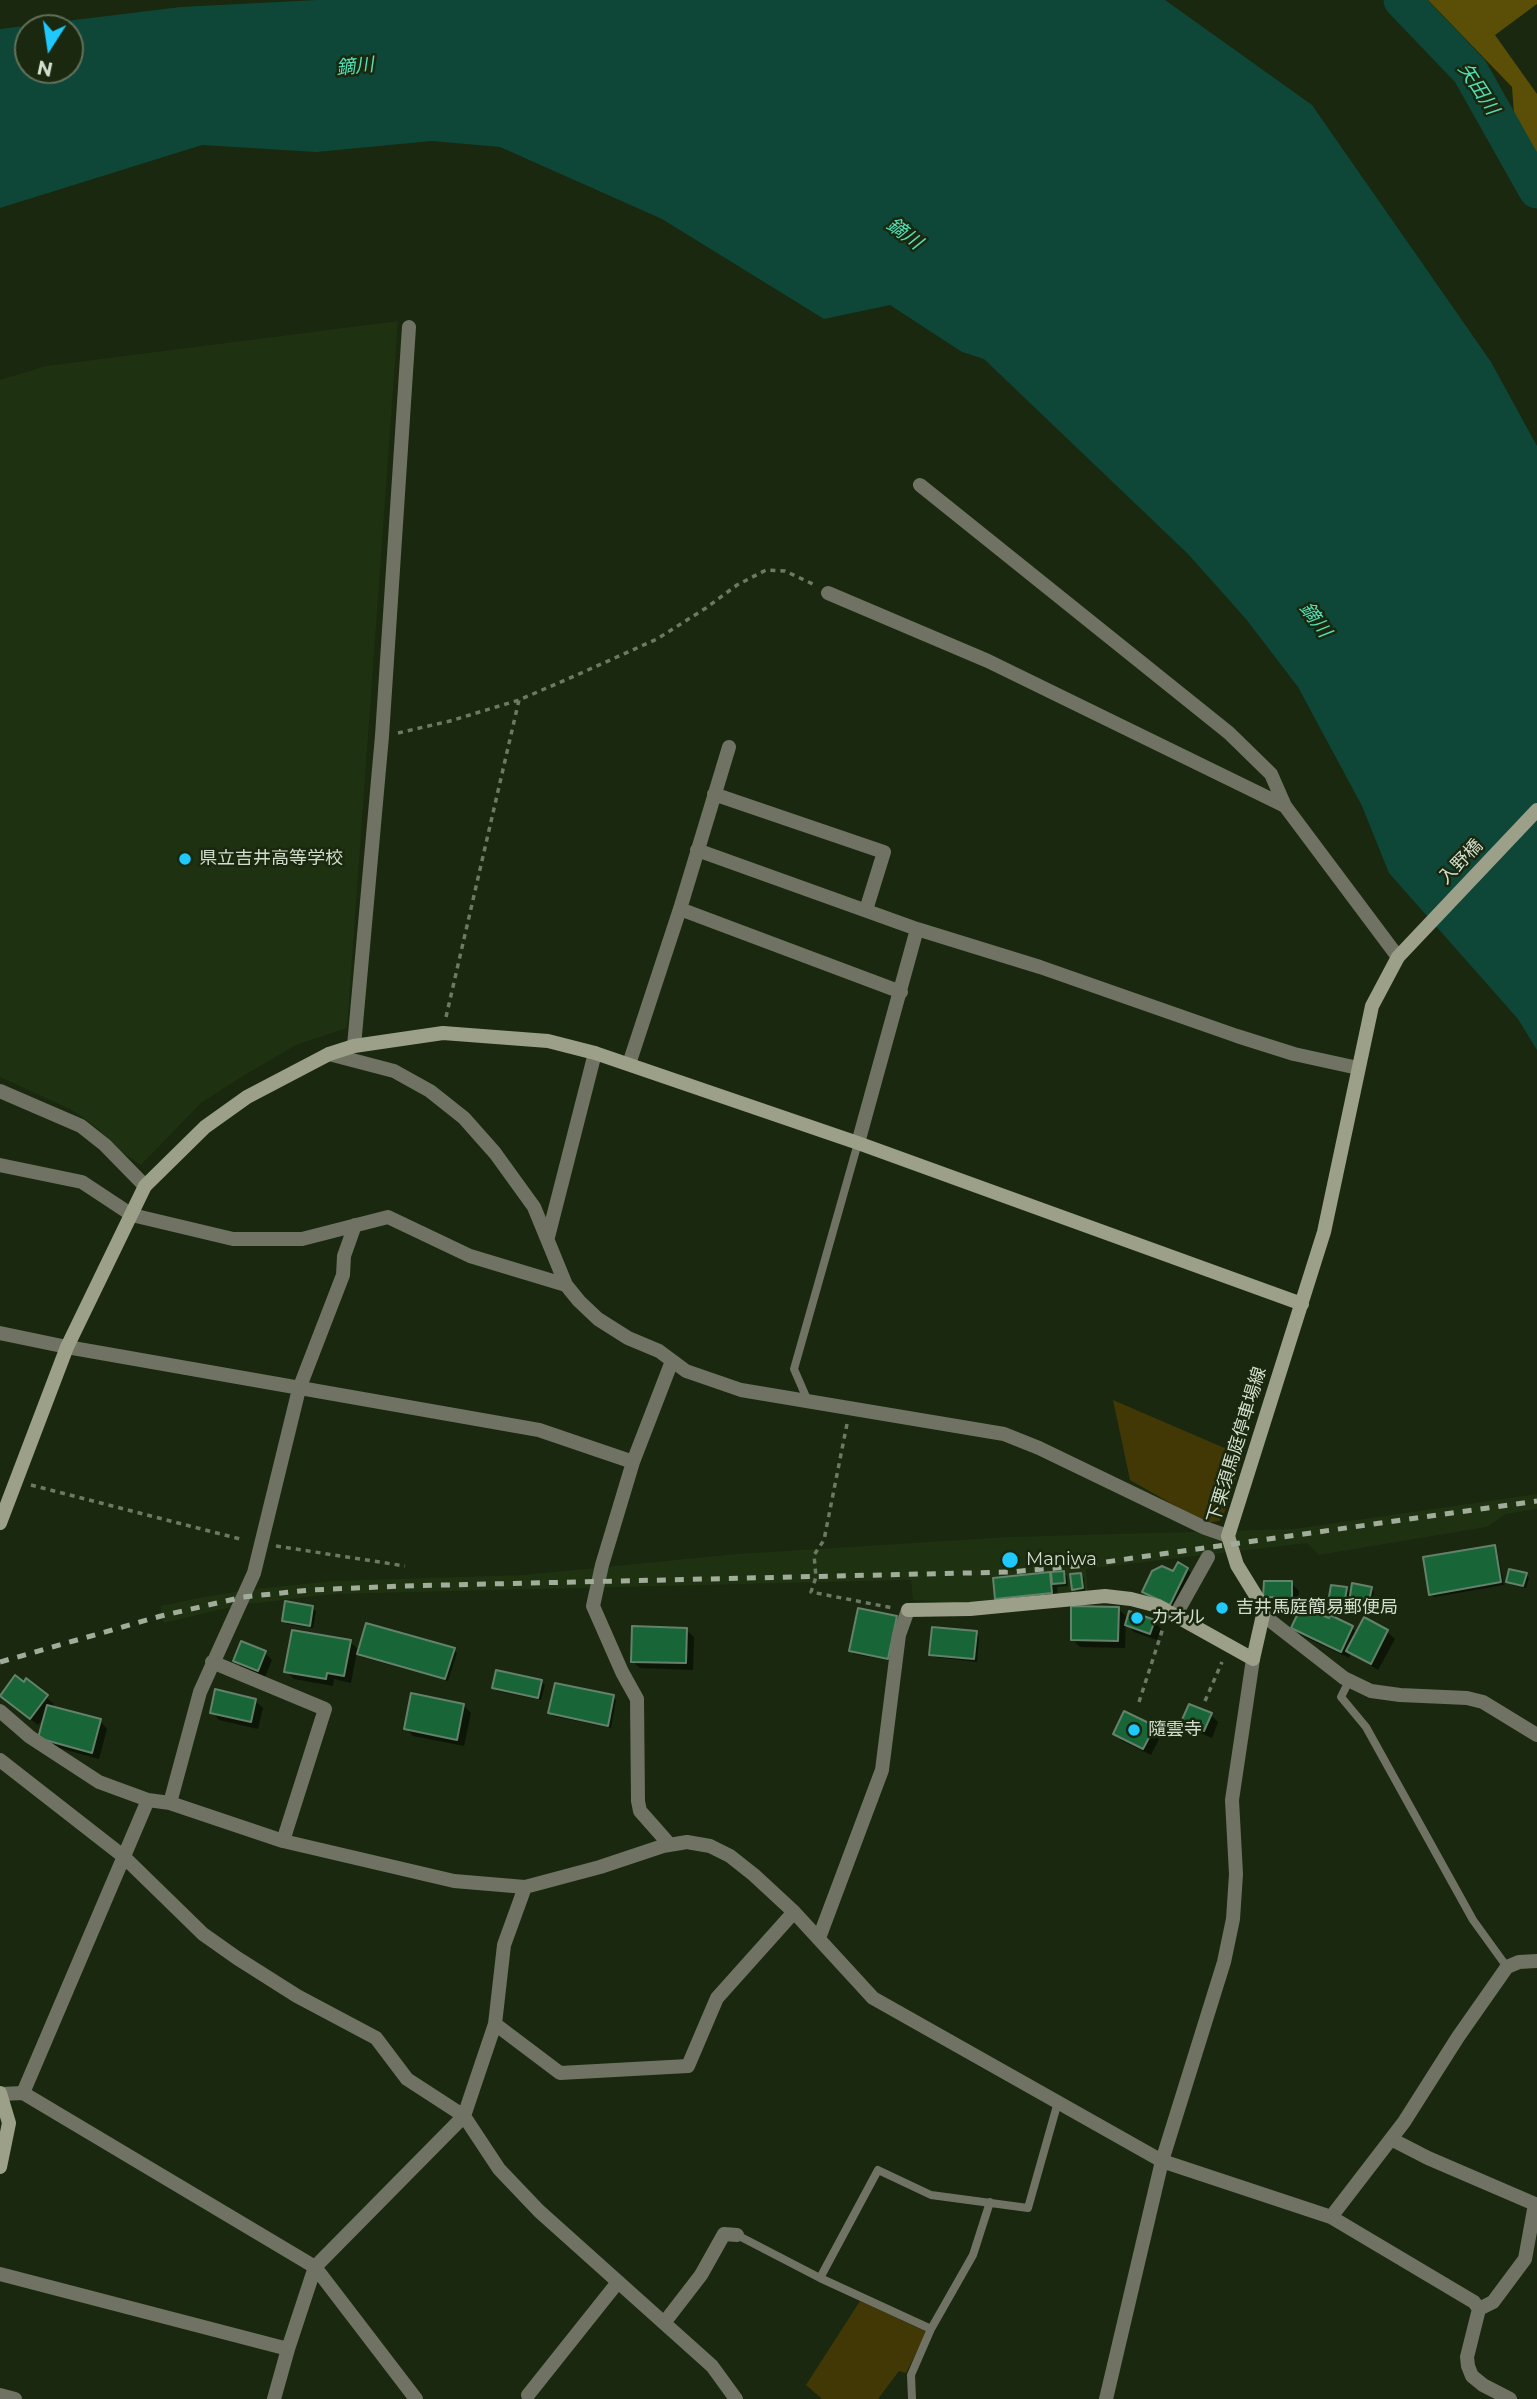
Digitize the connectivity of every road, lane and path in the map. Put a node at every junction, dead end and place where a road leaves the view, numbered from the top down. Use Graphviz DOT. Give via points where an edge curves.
graph roads {
  1 [pos="409,327"];
  2 [pos="920,485"];
  3 [pos="828,593"];
  4 [pos="519,700"];
  5 [pos="382,736"];
  6 [pos="729,747"];
  7 [pos="713,794"];
  8 [pos="1285,806"];
  9 [pos="1537,810"];
  10 [pos="697,850"];
  11 [pos="680,909"];
  12 [pos="866,910"];
  13 [pos="917,929"];
  14 [pos="1413,940"];
  15 [pos="1398,957"];
  16 [pos="901,992"];
  17 [pos="443,1032"];
  18 [pos="354,1046"];
  19 [pos="595,1053"];
  20 [pos="329,1054"];
  21 [pos="629,1064"];
  22 [pos="1358,1068"];
  23 [pos="0,1091"];
  24 [pos="858,1143"];
  25 [pos="0,1165"];
  26 [pos="145,1186"];
  27 [pos="132,1215"];
  28 [pos="355,1226"];
  29 [pos="548,1237"];
  30 [pos="566,1285"];
  31 [pos="1302,1304"];
  32 [pos="0,1333"];
  33 [pos="67,1348"];
  34 [pos="672,1361"];
  35 [pos="299,1389"];
  36 [pos="807,1399"];
  37 [pos="850,1408"];
  38 [pos="633,1462"];
  39 [pos="0,1482"];
  40 [pos="17,1482"];
  41 [pos="0,1523"];
  42 [pos="1228,1536"];
  43 [pos="262,1544"];
  44 [pos="1208,1557"];
  45 [pos="405,1566"];
  46 [pos="908,1610"];
  47 [pos="1173,1614"];
  48 [pos="1263,1615"];
  49 [pos="1229,1646"];
  50 [pos="1253,1659"];
  51 [pos="212,1662"];
  52 [pos="1349,1681"];
  53 [pos="1205,1701"];
  54 [pos="1139,1702"];
  55 [pos="0,1711"];
  56 [pos="1537,1735"];
  57 [pos="0,1760"];
  58 [pos="148,1800"];
  59 [pos="170,1803"];
  60 [pos="283,1841"];
  61 [pos="670,1845"];
  62 [pos="123,1856"];
  63 [pos="525,1887"];
  64 [pos="794,1912"];
  65 [pos="819,1938"];
  66 [pos="1537,1961"];
  67 [pos="1507,1967"];
  68 [pos="495,2024"];
  69 [pos="1,2093"];
  70 [pos="23,2093"];
  71 [pos="1058,2102"];
  72 [pos="464,2116"];
  73 [pos="1391,2139"];
  74 [pos="1162,2161"];
  75 [pos="0,2166"];
  76 [pos="990,2202"];
  77 [pos="1331,2217"];
  78 [pos="737,2235"];
  79 [pos="315,2267"];
  80 [pos="0,2274"];
  81 [pos="820,2278"];
  82 [pos="618,2282"];
  83 [pos="1479,2309"];
  84 [pos="664,2323"];
  85 [pos="931,2329"];
  86 [pos="288,2349"];
  87 [pos="0,2395"];
  88 [pos="528,2395"];
  89 [pos="15,2399"];
  90 [pos="274,2399"];
  91 [pos="416,2399"];
  92 [pos="736,2399"];
  93 [pos="912,2399"];
  94 [pos="1106,2399"];
  95 [pos="1510,2399"];
  1 -- 5 [label="street"];
  2 -- 8 [label="street" via="1229,733 1271,774"];
  3 -- 4 [label="path" via="804,578 766,570 657,639"];
  3 -- 8 [label="street" via="988,661"];
  4 -- 5 [label="path"];
  4 -- 17 [label="path"];
  5 -- 18 [label="street"];
  6 -- 7 [label="street"];
  7 -- 10 [label="street"];
  7 -- 12 [label="street" via="884,852"];
  8 -- 15 [label="street"];
  9 -- 14 [label="street, 入野橋"];
  10 -- 11 [label="street"];
  10 -- 12 [label="street"];
  11 -- 16 [label="street"];
  11 -- 21 [label="street"];
  12 -- 13 [label="street"];
  13 -- 16 [label="street"];
  13 -- 22 [label="street" via="1282,1051"];
  14 -- 15 [label="street, 下栗須馬庭停車場線"];
  15 -- 22 [label="street, 下栗須馬庭停車場線" via="1372,1006"];
  16 -- 24 [label="street"];
  17 -- 18 [label="street"];
  17 -- 19 [label="street" via="548,1041"];
  18 -- 20 [label="street"];
  19 -- 21 [label="street"];
  19 -- 29 [label="street"];
  20 -- 26 [label="street" via="247,1097 205,1127"];
  20 -- 29 [label="street" via="394,1071 464,1118 516,1180"];
  21 -- 24 [label="street"];
  22 -- 31 [label="street, 下栗須馬庭停車場線" via="1324,1232"];
  23 -- 26 [label="street" via="81,1126"];
  24 -- 31 [label="street"];
  24 -- 36 [label="lane" via="794,1368"];
  25 -- 27 [label="street" via="82,1182"];
  26 -- 27 [label="street"];
  27 -- 28 [label="street" via="233,1239 302,1239"];
  27 -- 33 [label="street"];
  28 -- 30 [label="street" via="388,1217 470,1256"];
  28 -- 35 [label="street" via="342,1275"];
  29 -- 30 [label="street"];
  30 -- 34 [label="street" via="598,1319"];
  31 -- 42 [label="street, 下栗須馬庭停車場線"];
  32 -- 33 [label="street"];
  33 -- 35 [label="street"];
  33 -- 40 [label="street"];
  34 -- 36 [label="street" via="686,1371 741,1390"];
  34 -- 38 [label="street"];
  35 -- 38 [label="street" via="539,1430"];
  35 -- 43 [label="street"];
  36 -- 37 [label="street"];
  37 -- 42 [label="street" via="1004,1434"];
  37 -- 46 [label="path" via="824,1541 814,1555 816,1577 811,1592"];
  38 -- 61 [label="street" via="593,1606 637,1699 640,1811"];
  39 -- 40 [label="street"];
  40 -- 41 [label="street"];
  40 -- 43 [label="path"];
  42 -- 48 [label="street, 下栗須馬庭停車場線" via="1237,1565"];
  43 -- 45 [label="path"];
  43 -- 51 [label="street" via="254,1573"];
  44 -- 47 [label="street"];
  46 -- 47 [label="street" via="1105,1596 1158,1606"];
  46 -- 65 [label="street" via="899,1635 882,1770"];
  47 -- 49 [label="street"];
  47 -- 54 [label="path"];
  48 -- 50 [label="street"];
  48 -- 52 [label="street"];
  49 -- 50 [label="street"];
  49 -- 53 [label="path"];
  50 -- 74 [label="street" via="1232,1800 1233,1919"];
  51 -- 59 [label="street"];
  51 -- 60 [label="street" via="325,1709"];
  52 -- 56 [label="street" via="1371,1691 1483,1702"];
  52 -- 67 [label="lane" via="1341,1698 1366,1727 1473,1920"];
  55 -- 58 [label="street" via="30,1737 99,1782"];
  57 -- 62 [label="street"];
  58 -- 59 [label="street"];
  58 -- 62 [label="street"];
  59 -- 60 [label="street"];
  60 -- 63 [label="street" via="454,1881"];
  61 -- 63 [label="street"];
  61 -- 64 [label="street" via="710,1846 730,1856"];
  62 -- 70 [label="street"];
  62 -- 72 [label="street" via="203,1934 298,1996 376,2038 407,2079"];
  63 -- 68 [label="street" via="504,1945"];
  64 -- 65 [label="street"];
  64 -- 68 [label="street" via="718,1998 688,2066 560,2073"];
  65 -- 71 [label="street" via="873,1998"];
  66 -- 67 [label="street"];
  67 -- 73 [label="street"];
  68 -- 72 [label="street"];
  69 -- 70 [label="street"];
  69 -- 75 [label="street" via="9,2123"];
  70 -- 79 [label="street"];
  71 -- 74 [label="street"];
  71 -- 76 [label="lane" via="1028,2208"];
  72 -- 79 [label="street"];
  72 -- 82 [label="street" via="499,2169"];
  73 -- 77 [label="street"];
  73 -- 83 [label="street" via="1535,2204 1525,2259 1493,2302"];
  74 -- 77 [label="street"];
  74 -- 94 [label="street"];
  76 -- 81 [label="lane" via="931,2195 878,2170"];
  76 -- 85 [label="lane" via="973,2255"];
  77 -- 83 [label="street"];
  78 -- 81 [label="lane"];
  78 -- 84 [label="street" via="724,2234 702,2276"];
  79 -- 86 [label="street"];
  79 -- 91 [label="street"];
  80 -- 86 [label="street"];
  81 -- 85 [label="lane"];
  82 -- 84 [label="street"];
  82 -- 88 [label="street"];
  83 -- 95 [label="street" via="1468,2366 1483,2385"];
  84 -- 92 [label="street" via="712,2366"];
  85 -- 93 [label="lane" via="911,2375"];
  86 -- 90 [label="street"];
  87 -- 89 [label="street"];
}
